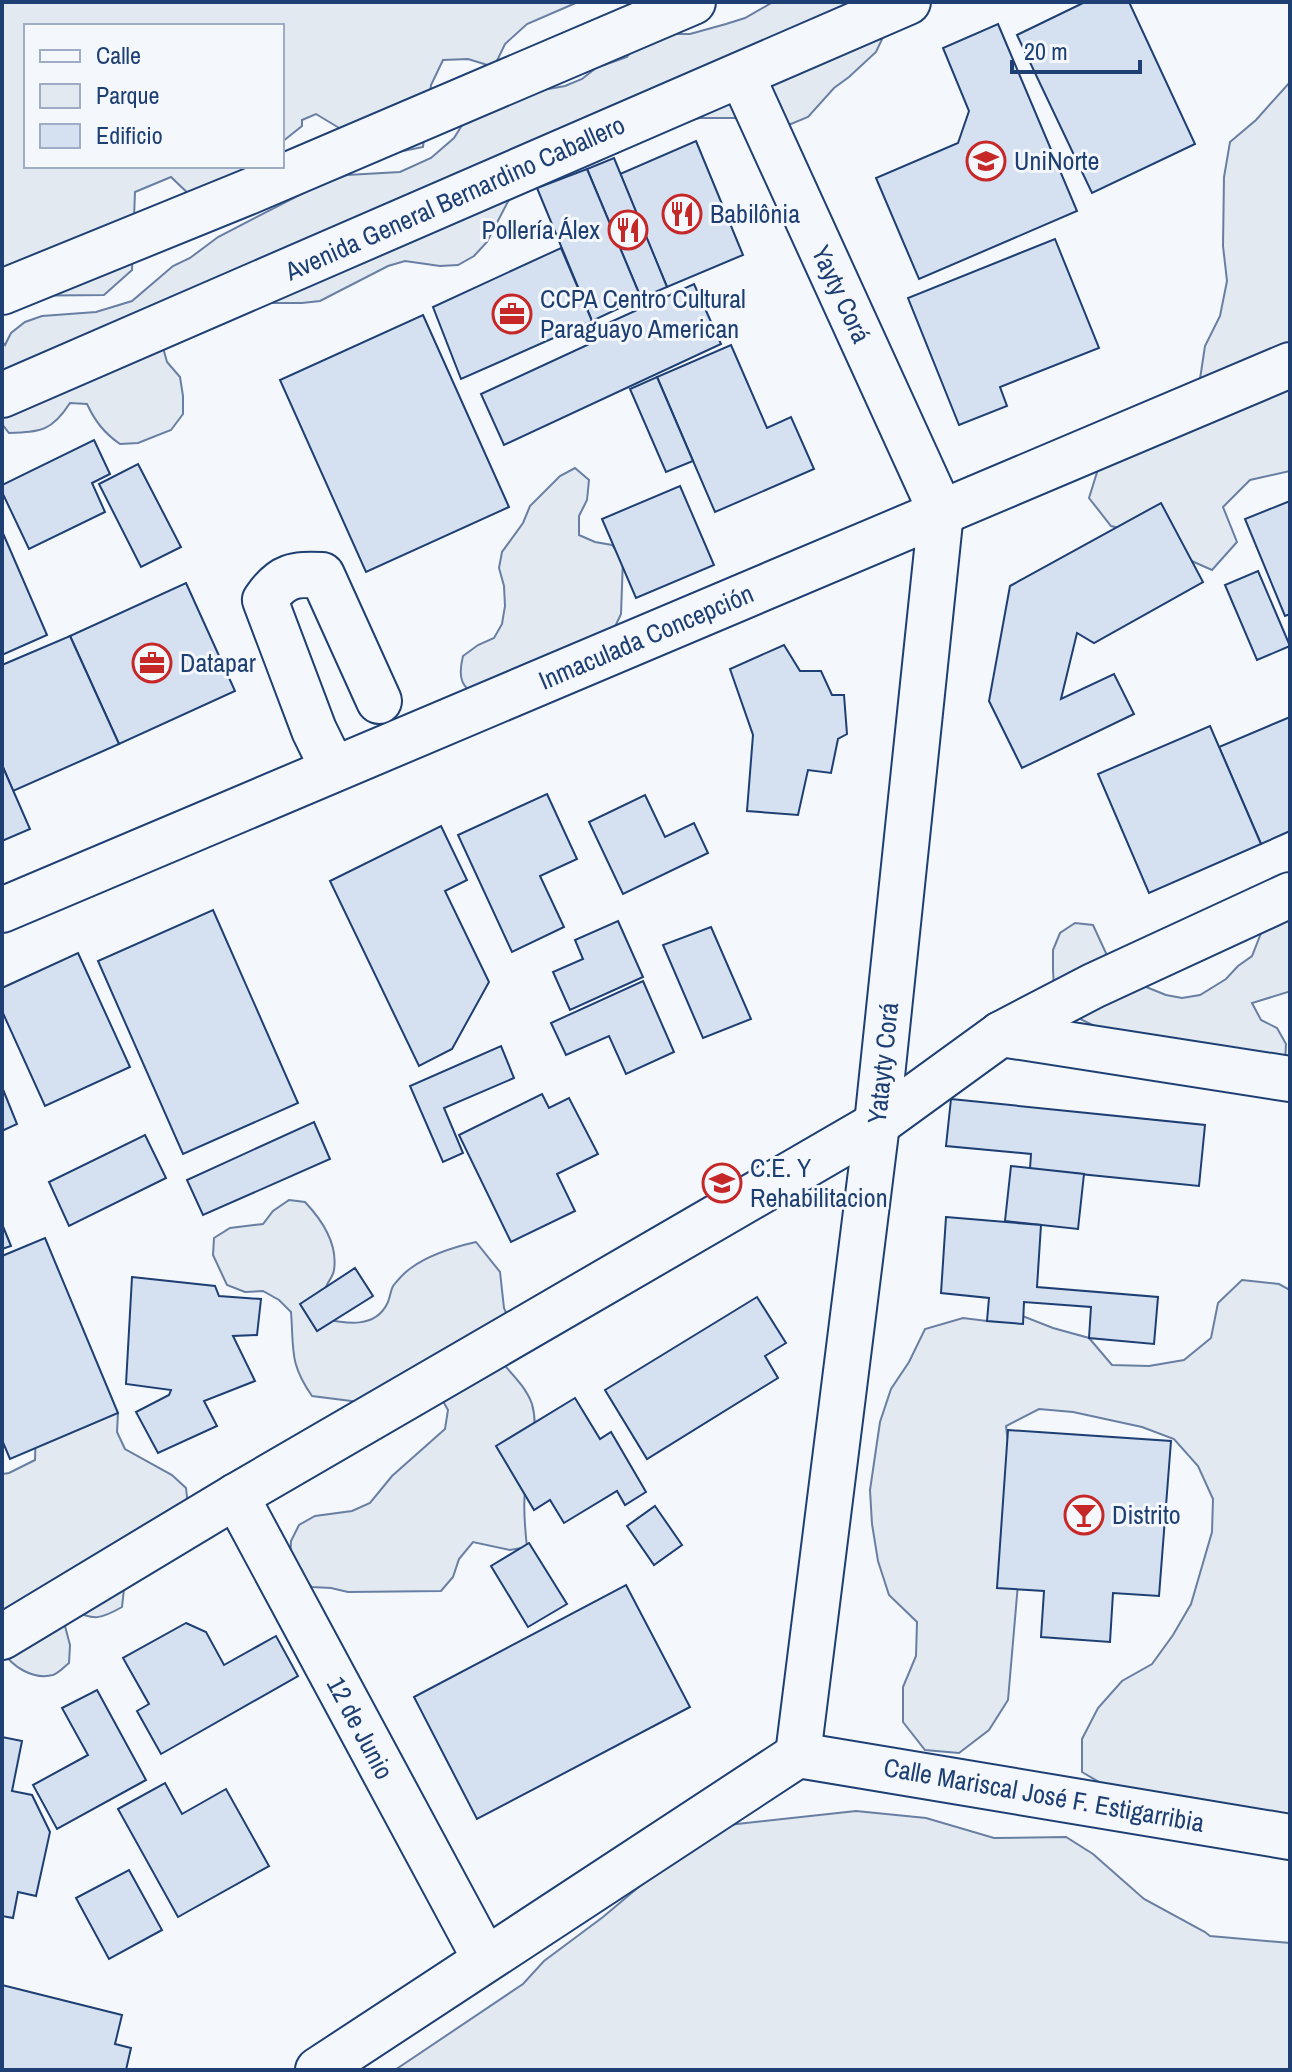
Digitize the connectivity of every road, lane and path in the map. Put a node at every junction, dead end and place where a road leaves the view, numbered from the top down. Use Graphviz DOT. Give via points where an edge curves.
graph roads {
  1 [pos="693,2"];
  2 [pos="908,2"];
  3 [pos="742,76"];
  4 [pos="2,292"];
  5 [pos="1290,365"];
  6 [pos="2,395"];
  7 [pos="941,512"];
  8 [pos="379,701"];
  9 [pos="333,769"];
  10 [pos="1290,895"];
  11 [pos="2,910"];
  12 [pos="1001,1034"];
  13 [pos="1290,1079"];
  14 [pos="877,1124"];
  15 [pos="236,1496"];
  16 [pos="2,1637"];
  17 [pos="798,1755"];
  18 [pos="1290,1837"];
  19 [pos="485,1959"];
  20 [pos="318,2070"];
  1 -- 4 [label="street"];
  2 -- 3 [label="street, Avenida General Bernardino Caballero"];
  3 -- 6 [label="street, Avenida General Bernardino Caballero"];
  3 -- 7 [label="street, Yayty Corá"];
  5 -- 7 [label="street, Inmaculada Concepción"];
  7 -- 9 [label="street, Inmaculada Concepción"];
  7 -- 14 [label="street, Yatayty Corá"];
  8 -- 9 [label="street" via="322,575 296,574 274,587 265,600"];
  9 -- 11 [label="street, Inmaculada Concepción"];
  10 -- 12 [label="street"];
  12 -- 13 [label="street"];
  12 -- 14 [label="street"];
  14 -- 15 [label="street"];
  14 -- 17 [label="street, Yatayty Corá"];
  15 -- 16 [label="street"];
  15 -- 19 [label="street, 12 de Junio"];
  17 -- 18 [label="street, Calle Mariscal José F. Estigarribia"];
  17 -- 19 [label="street"];
  19 -- 20 [label="street"];
}
